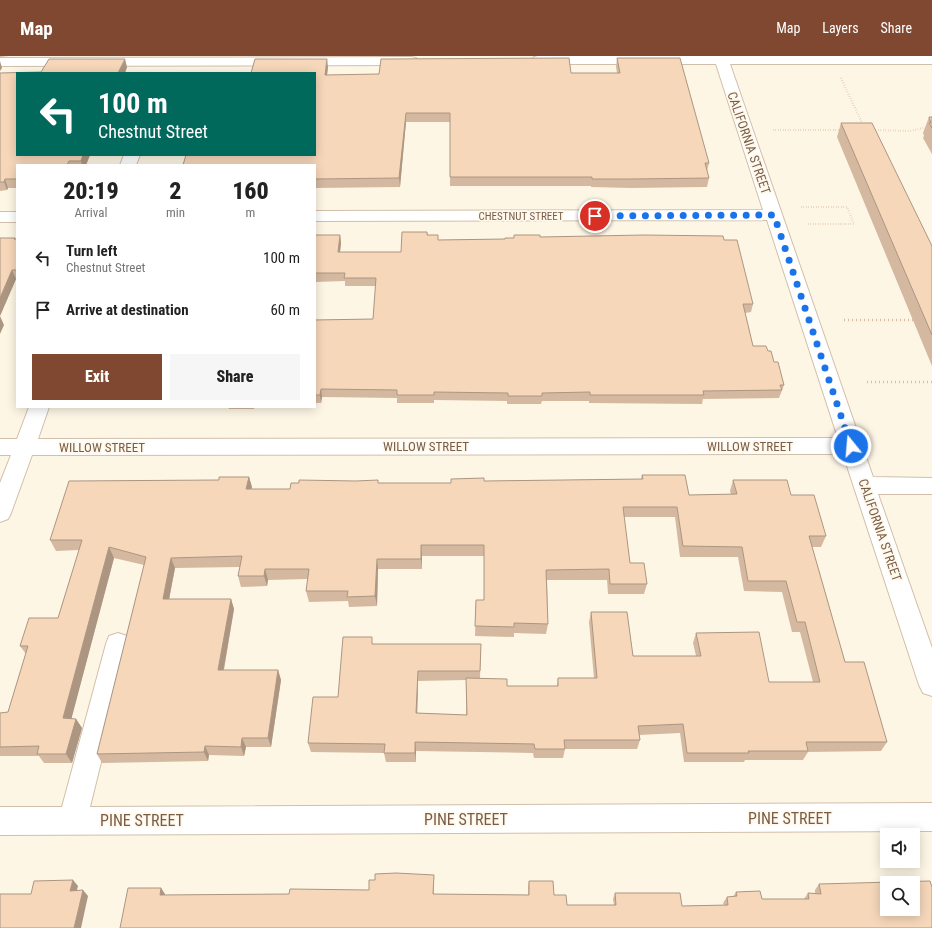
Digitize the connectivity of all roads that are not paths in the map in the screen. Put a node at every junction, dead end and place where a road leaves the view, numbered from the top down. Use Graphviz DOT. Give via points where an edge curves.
graph roads {
  1 [pos="720,58"];
  2 [pos="524,60"];
  3 [pos="932,60"];
  4 [pos="421,61"];
  5 [pos="0,62"];
  6 [pos="167,63"];
  7 [pos="774,215"];
  8 [pos="316,216"];
  9 [pos="0,217"];
  10 [pos="16,217"];
  11 [pos="39,408"];
  12 [pos="851,446"];
  13 [pos="0,447"];
  14 [pos="25,447"];
  15 [pos="865,486"];
  16 [pos="932,486"];
  17 [pos="0,513"];
  18 [pos="118,644"];
  19 [pos="932,685"];
  20 [pos="932,817"];
  21 [pos="72,820"];
  22 [pos="0,821"];
  1 -- 2 [label="street"];
  1 -- 3 [label="street"];
  1 -- 7 [label="street, CALIFORNIA STREET"];
  4 -- 6 [label="street"];
  5 -- 6 [label="street"];
  7 -- 8 [label="street, CHESTNUT STREET"];
  7 -- 12 [label="street, CALIFORNIA STREET"];
  9 -- 10 [label="street"];
  11 -- 14 [label="street"];
  12 -- 14 [label="street, WILLOW STREET"];
  12 -- 15 [label="street, CALIFORNIA STREET"];
  13 -- 14 [label="street, WILLOW STREET"];
  14 -- 17 [label="street"];
  15 -- 16 [label="street"];
  15 -- 19 [label="street, CALIFORNIA STREET"];
  18 -- 21 [label="street"];
  20 -- 21 [label="street, PINE STREET"];
  21 -- 22 [label="street, PINE STREET"];
}
